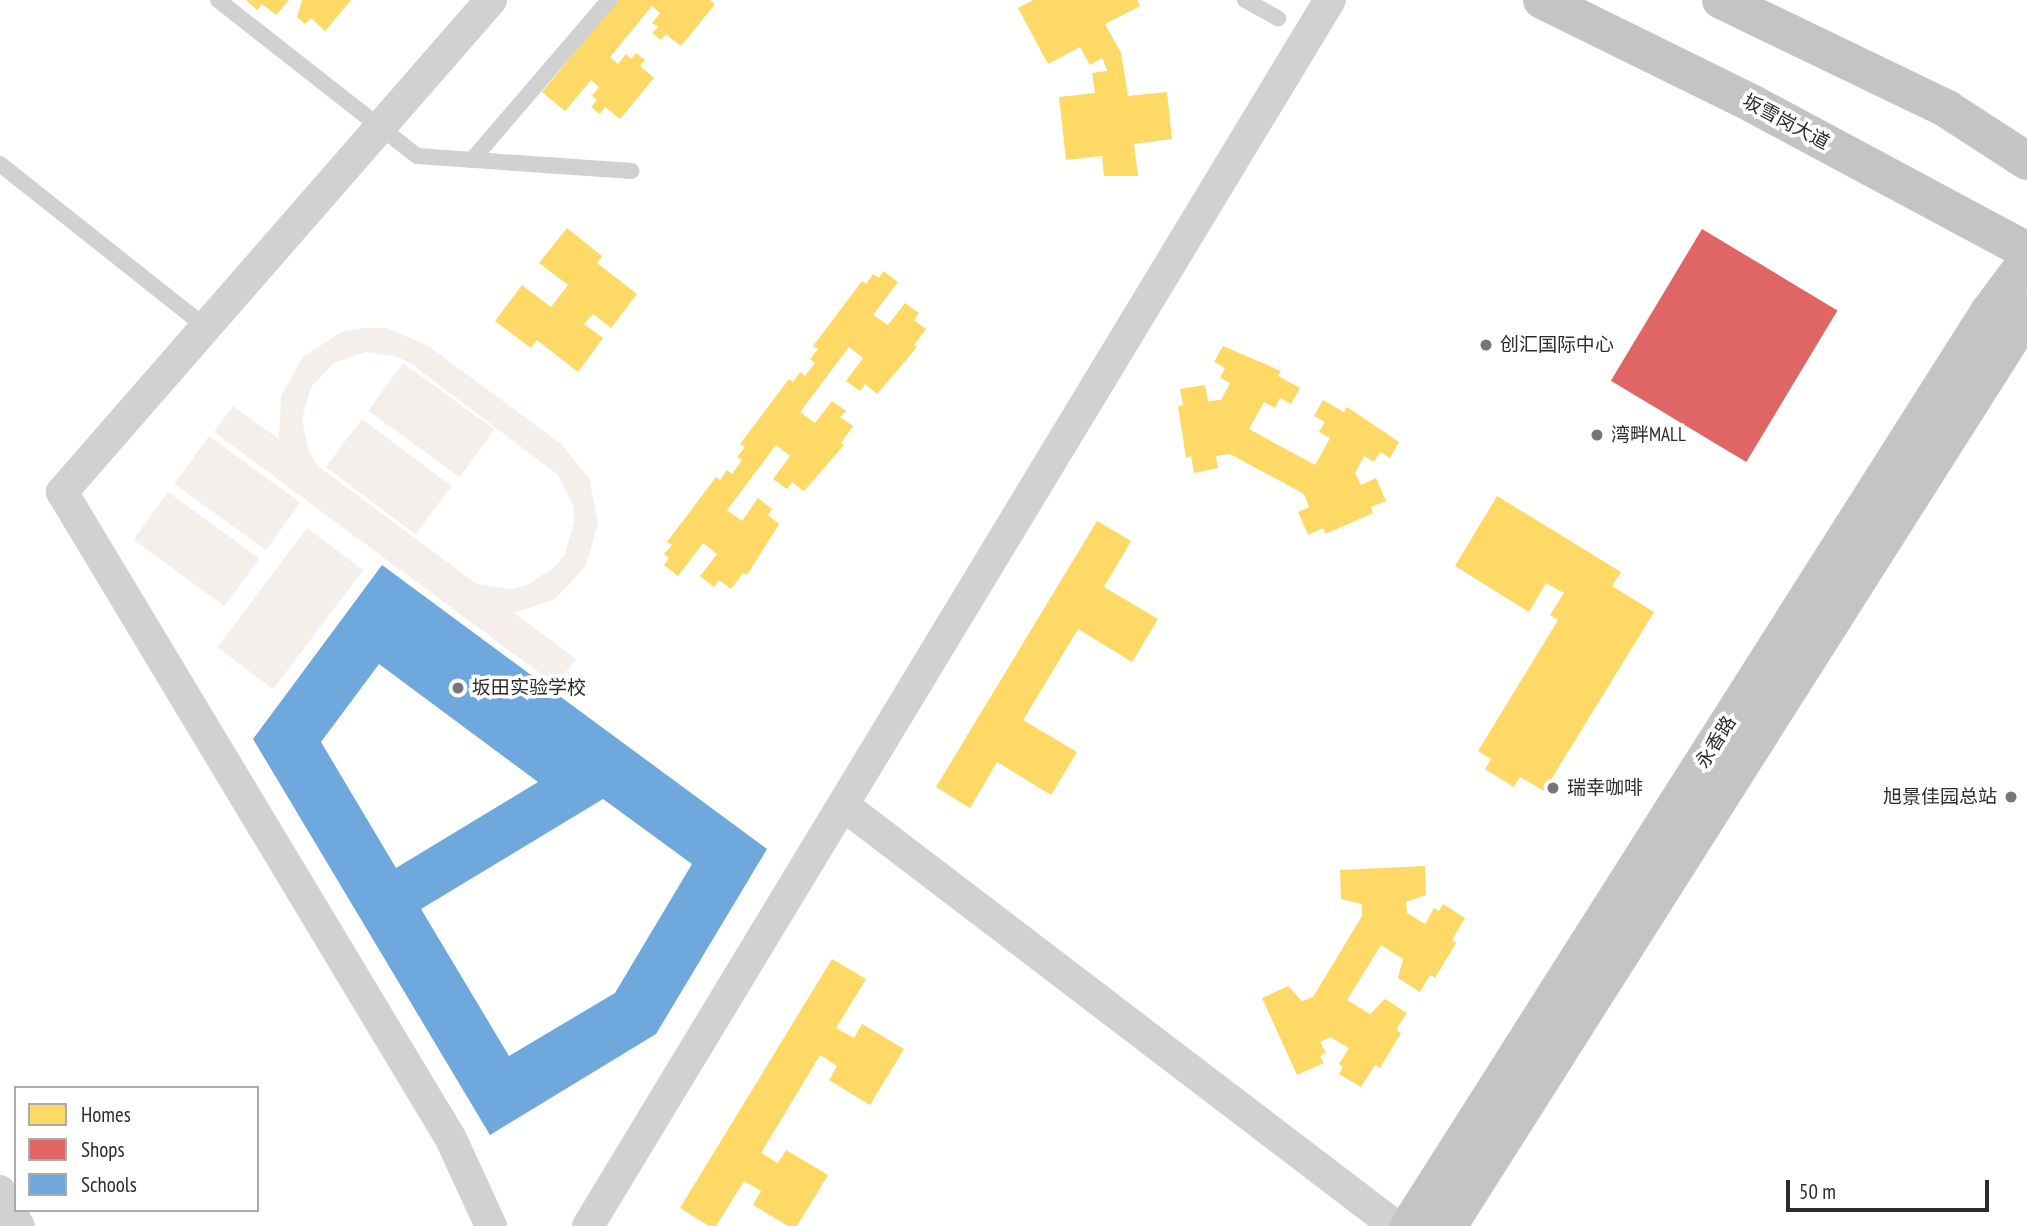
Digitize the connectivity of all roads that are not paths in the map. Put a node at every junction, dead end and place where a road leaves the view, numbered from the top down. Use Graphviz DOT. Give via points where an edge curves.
graph roads {
  1 [pos="218,0"];
  2 [pos="491,0"];
  3 [pos="608,0"];
  4 [pos="1245,0"];
  5 [pos="1330,0"];
  6 [pos="1542,0"];
  7 [pos="1721,0"];
  8 [pos="1278,18"];
  9 [pos="380,127"];
  10 [pos="472,160"];
  11 [pos="2027,161"];
  12 [pos="0,164"];
  13 [pos="631,171"];
  14 [pos="2027,251"];
  15 [pos="2027,261"];
  16 [pos="2027,313"];
  17 [pos="206,327"];
  18 [pos="843,805"];
  19 [pos="0,1191"];
  20 [pos="19,1226"];
  21 [pos="491,1226"];
  22 [pos="589,1226"];
  23 [pos="1395,1226"];
  24 [pos="1409,1226"];
  25 [pos="1448,1226"];
  1 -- 9 [label="lane"];
  2 -- 9 [label="street"];
  3 -- 10 [label="lane"];
  4 -- 8 [label="lane"];
  5 -- 18 [label="street"];
  6 -- 14 [label="main road, 坂雪岗大道" via="1753,104"];
  7 -- 11 [label="main road" via="1947,109"];
  9 -- 10 [label="lane" via="417,156"];
  9 -- 17 [label="street"];
  10 -- 13 [label="lane"];
  12 -- 17 [label="lane"];
  15 -- 24 [label="main road, 永香路" via="1989,312"];
  16 -- 25 [label="main road, 永香路"];
  17 -- 21 [label="street" via="62,492 450,1139"];
  18 -- 22 [label="street"];
  18 -- 23 [label="street"];
  19 -- 20 [label="street"];
}
